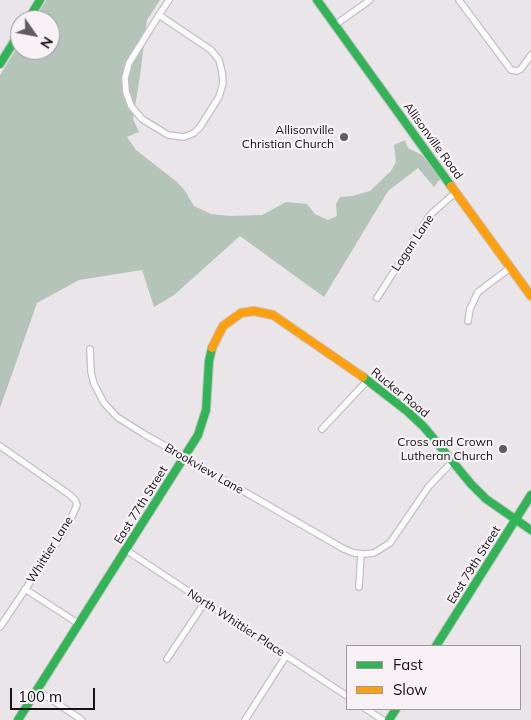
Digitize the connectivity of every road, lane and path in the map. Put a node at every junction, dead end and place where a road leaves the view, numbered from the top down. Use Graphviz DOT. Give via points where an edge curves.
graph roads {
  1 [pos="169,0"];
  2 [pos="317,0"];
  3 [pos="370,0"];
  4 [pos="459,0"];
  5 [pos="159,16"];
  6 [pos="335,25"];
  7 [pos="10,48"];
  8 [pos="531,55"];
  9 [pos="0,64"];
  10 [pos="456,192"];
  11 [pos="510,268"];
  12 [pos="531,296"];
  13 [pos="376,298"];
  14 [pos="262,312"];
  15 [pos="468,321"];
  16 [pos="90,348"];
  17 [pos="367,381"];
  18 [pos="322,429"];
  19 [pos="0,446"];
  20 [pos="184,458"];
  21 [pos="453,461"];
  22 [pos="531,495"];
  23 [pos="516,520"];
  24 [pos="531,530"];
  25 [pos="126,550"];
  26 [pos="361,554"];
  27 [pos="359,587"];
  28 [pos="25,589"];
  29 [pos="205,602"];
  30 [pos="79,624"];
  31 [pos="0,627"];
  32 [pos="437,645"];
  33 [pos="286,656"];
  34 [pos="167,659"];
  35 [pos="37,690"];
  36 [pos="346,695"];
  37 [pos="368,710"];
  38 [pos="18,720"];
  39 [pos="82,720"];
  40 [pos="245,720"];
  41 [pos="384,720"];
  1 -- 5 [label="street"];
  2 -- 6 [label="street, Allisonville Road"];
  3 -- 6 [label="street"];
  4 -- 8 [label="street" via="509,68 515,71 522,69"];
  5 -- 5 [label="street" via="211,50 222,70 219,96 200,127 186,137 170,136 146,121 133,108 126,92 129,63"];
  6 -- 10 [label="street, Allisonville Road"];
  7 -- 9 [label="street"];
  10 -- 11 [label="street, Allisonville Road"];
  10 -- 13 [label="street, Logan Lane" via="430,214"];
  11 -- 12 [label="street, Allisonville Road"];
  11 -- 15 [label="street" via="478,292"];
  14 -- 17 [label="street, Rucker Road" via="278,318"];
  14 -- 20 [label="street, East 77th Street" via="241,314 229,320 219,333 210,358 202,425"];
  16 -- 20 [label="street, Brookview Lane" via="93,382 110,410 122,421"];
  17 -- 18 [label="street"];
  17 -- 21 [label="street, Rucker Road" via="417,420"];
  19 -- 28 [label="street, Whittier Lane" via="70,495 77,505 66,528"];
  20 -- 25 [label="street, East 77th Street"];
  20 -- 26 [label="street, Brookview Lane" via="344,549"];
  21 -- 23 [label="street, Rucker Road" via="482,495"];
  21 -- 26 [label="street" via="429,486 390,543 377,552"];
  22 -- 23 [label="street, East 79th Street"];
  23 -- 24 [label="street, Rucker Road"];
  23 -- 32 [label="street, East 79th Street"];
  25 -- 29 [label="street, North Whittier Place"];
  25 -- 30 [label="street, East 77th Street"];
  26 -- 27 [label="street"];
  28 -- 30 [label="street"];
  28 -- 31 [label="street, Whittier Lane"];
  29 -- 33 [label="street, North Whittier Place"];
  29 -- 34 [label="street"];
  30 -- 35 [label="street, East 77th Street"];
  33 -- 36 [label="street, North Whittier Place"];
  33 -- 40 [label="street"];
  35 -- 38 [label="street, East 77th Street"];
  35 -- 39 [label="street"];
  37 -- 41 [label="street"];
}
